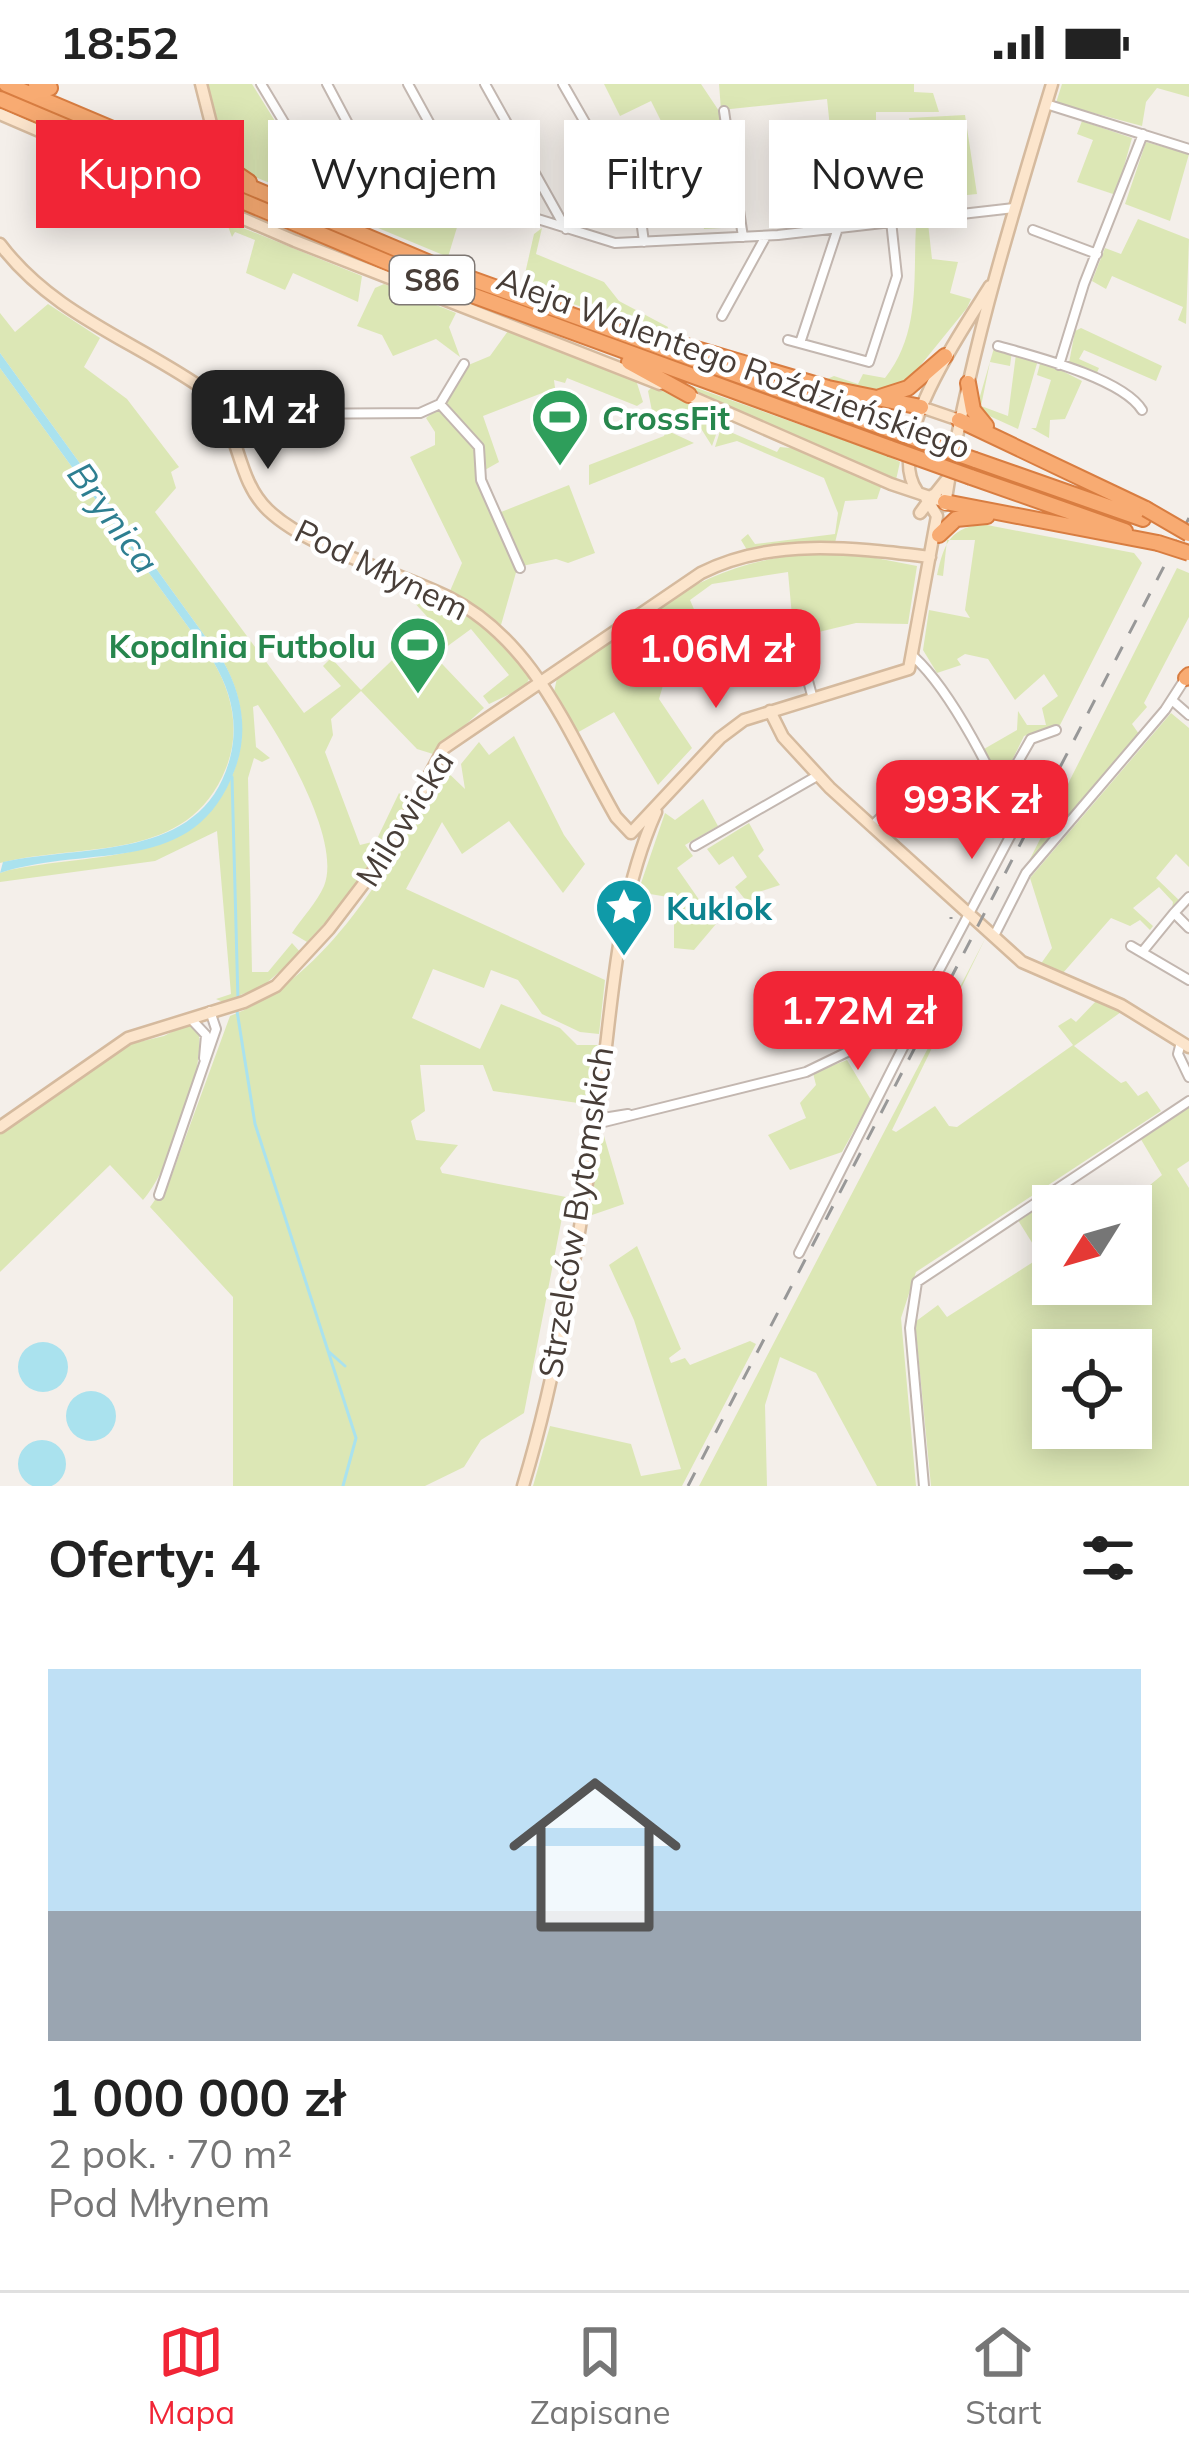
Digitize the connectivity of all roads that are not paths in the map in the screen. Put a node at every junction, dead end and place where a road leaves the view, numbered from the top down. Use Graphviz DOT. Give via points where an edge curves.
graph roads {
  1 [pos="6,84"];
  2 [pos="201,84"];
  3 [pos="261,84"];
  4 [pos="327,84"];
  5 [pos="408,84"];
  6 [pos="485,84"];
  7 [pos="563,84"];
  8 [pos="1052,84"];
  9 [pos="0,99"];
  10 [pos="1046,104"];
  11 [pos="724,111"];
  12 [pos="0,114"];
  13 [pos="210,120"];
  14 [pos="283,120"];
  15 [pos="346,120"];
  16 [pos="428,120"];
  17 [pos="1143,134"];
  18 [pos="1189,148"];
  19 [pos="268,197"];
  20 [pos="1014,208"];
  21 [pos="967,213"];
  22 [pos="540,221"];
  23 [pos="347,228"];
  24 [pos="838,228"];
  25 [pos="892,228"];
  26 [pos="566,229"];
  27 [pos="1033,230"];
  28 [pos="766,236"];
  29 [pos="743,237"];
  30 [pos="644,242"];
  31 [pos="0,244"];
  32 [pos="1097,254"];
  33 [pos="994,278"];
  34 [pos="722,316"];
  35 [pos="591,324"];
  36 [pos="788,340"];
  37 [pos="800,343"];
  38 [pos="598,345"];
  39 [pos="998,346"];
  40 [pos="945,356"];
  41 [pos="464,364"];
  42 [pos="1059,365"];
  43 [pos="968,383"];
  44 [pos="689,395"];
  45 [pos="213,398"];
  46 [pos="875,398"];
  47 [pos="440,404"];
  48 [pos="922,407"];
  49 [pos="1142,410"];
  50 [pos="274,414"];
  51 [pos="959,420"];
  52 [pos="994,435"];
  53 [pos="234,446"];
  54 [pos="949,476"];
  55 [pos="921,495"];
  56 [pos="946,502"];
  57 [pos="1145,514"];
  58 [pos="1015,517"];
  59 [pos="1189,534"];
  60 [pos="939,535"];
  61 [pos="1136,537"];
  62 [pos="1189,553"];
  63 [pos="930,557"];
  64 [pos="520,568"];
  65 [pos="796,637"];
  66 [pos="914,657"];
  67 [pos="1188,675"];
  68 [pos="541,682"];
  69 [pos="813,700"];
  70 [pos="1173,701"];
  71 [pos="770,711"];
  72 [pos="1189,715"];
  73 [pos="1056,730"];
  74 [pos="818,776"];
  75 [pos="993,782"];
  76 [pos="872,826"];
  77 [pos="637,835"];
  78 [pos="695,846"];
  79 [pos="1189,897"];
  80 [pos="1174,913"];
  81 [pos="970,914"];
  82 [pos="1189,928"];
  83 [pos="994,936"];
  84 [pos="1131,946"];
  85 [pos="1143,951"];
  86 [pos="1189,980"];
  87 [pos="922,993"];
  88 [pos="229,1006"];
  89 [pos="210,1012"];
  90 [pos="188,1017"];
  91 [pos="216,1029"];
  92 [pos="206,1035"];
  93 [pos="1185,1044"];
  94 [pos="203,1066"];
  95 [pos="1189,1077"];
  96 [pos="1189,1101"];
  97 [pos="635,1114"];
  98 [pos="597,1117"];
  99 [pos="0,1126"];
  100 [pos="159,1195"];
  101 [pos="799,1253"];
  102 [pos="523,1486"];
  103 [pos="924,1486"];
  1 -- 19 [label="highway, Aleja Walentego Roździeńskiego / S86"];
  2 -- 13 [label="street"];
  3 -- 14 [label="street"];
  4 -- 15 [label="street"];
  5 -- 16 [label="street"];
  6 -- 26 [label="street"];
  7 -- 30 [label="street" via="641,220"];
  8 -- 10 [label="street"];
  9 -- 38 [label="highway, Aleja Walentego Roździeńskiego / S86"];
  10 -- 17 [label="street"];
  10 -- 20 [label="street"];
  11 -- 29 [label="street"];
  12 -- 44 [label="street, Aleja Walentego Roździeńskiego" via="295,241"];
  17 -- 18 [label="street"];
  17 -- 32 [label="street"];
  20 -- 21 [label="street"];
  20 -- 33 [label="street"];
  22 -- 26 [label="street"];
  23 -- 35 [label="highway, Aleja Walentego Roździeńskiego / S86"];
  24 -- 28 [label="street"];
  24 -- 37 [label="street"];
  25 -- 37 [label="street" via="897,276 869,362"];
  26 -- 30 [label="street"];
  27 -- 32 [label="street"];
  28 -- 29 [label="street"];
  28 -- 34 [label="street"];
  29 -- 30 [label="street"];
  31 -- 45 [label="street" via="72,310"];
  32 -- 42 [label="street"];
  33 -- 40 [label="street"];
  33 -- 43 [label="street"];
  35 -- 46 [label="highway"];
  35 -- 57 [label="highway, Aleja Walentego Roździeńskiego / S86, bridge"];
  36 -- 37 [label="street"];
  38 -- 44 [label="highway"];
  38 -- 61 [label="highway, Aleja Walentego Roździeńskiego / S86, bridge"];
  39 -- 42 [label="street"];
  40 -- 46 [label="highway" via="908,388"];
  40 -- 48 [label="street"];
  41 -- 47 [label="street"];
  42 -- 49 [label="street" via="1129,396"];
  43 -- 51 [label="street"];
  43 -- 52 [label="highway" via="973,410"];
  44 -- 55 [label="street, Aleja Walentego Roździeńskiego"];
  45 -- 50 [label="street" via="227,395"];
  45 -- 53 [label="street, Pod Młynem"];
  46 -- 48 [label="highway"];
  47 -- 50 [label="street" via="355,417"];
  47 -- 64 [label="street" via="479,447 481,480"];
  48 -- 51 [label="street, Aleja Walentego Roździeńskiego"];
  48 -- 55 [label="street" via="909,471"];
  50 -- 53 [label="street"];
  51 -- 52 [label="highway"];
  51 -- 54 [label="street"];
  52 -- 57 [label="highway"];
  53 -- 68 [label="street, Pod Młynem" via="270,512 482,617"];
  54 -- 55 [label="street" via="920,513 937,491"];
  54 -- 56 [label="street"];
  55 -- 56 [label="street, Aleja Walentego Roździeńskiego"];
  55 -- 63 [label="street" via="937,512"];
  56 -- 58 [label="highway"];
  56 -- 60 [label="street"];
  57 -- 59 [label="highway, bridge"];
  58 -- 60 [label="highway" via="956,519"];
  58 -- 61 [label="highway"];
  60 -- 63 [label="street"];
  61 -- 62 [label="highway, Aleja Walentego Roździeńskiego / S86, bridge"];
  63 -- 66 [label="street"];
  63 -- 68 [label="street, Milowicka" via="835,547 724,562"];
  65 -- 69 [label="street"];
  66 -- 69 [label="street" via="901,675"];
  66 -- 75 [label="street"];
  67 -- 70 [label="street"];
  68 -- 77 [label="street, Pod Młynem" via="616,818"];
  68 -- 88 [label="street, Milowicka" via="442,750 397,836 329,929 284,979"];
  69 -- 71 [label="street"];
  70 -- 72 [label="street"];
  70 -- 83 [label="street" via="1026,873"];
  71 -- 74 [label="street"];
  71 -- 77 [label="street" via="725,733"];
  73 -- 75 [label="street" via="1030,739 1011,774"];
  74 -- 76 [label="street"];
  74 -- 78 [label="street"];
  75 -- 76 [label="street"];
  75 -- 81 [label="street" via="1014,829"];
  76 -- 81 [label="street"];
  77 -- 98 [label="street, Strzelców Bytomskich" via="607,998"];
  79 -- 80 [label="street"];
  80 -- 82 [label="street"];
  80 -- 85 [label="street"];
  81 -- 83 [label="street"];
  81 -- 87 [label="street"];
  83 -- 93 [label="street" via="1029,967 1103,996"];
  84 -- 85 [label="street"];
  85 -- 86 [label="street"];
  87 -- 97 [label="street" via="870,1041 826,1064"];
  87 -- 101 [label="street" via="920,1014"];
  88 -- 89 [label="street, Milowicka"];
  88 -- 91 [label="street"];
  89 -- 90 [label="street, Milowicka"];
  89 -- 91 [label="street"];
  89 -- 92 [label="street"];
  90 -- 92 [label="street"];
  90 -- 99 [label="street, Milowicka" via="128,1038"];
  91 -- 94 [label="street"];
  92 -- 94 [label="street"];
  93 -- 95 [label="street" via="1178,1054"];
  94 -- 100 [label="street"];
  96 -- 103 [label="street" via="917,1282 910,1328"];
  97 -- 98 [label="street"];
  97 -- 98 [label="street"];
  98 -- 102 [label="street, Strzelców Bytomskich"];
}
